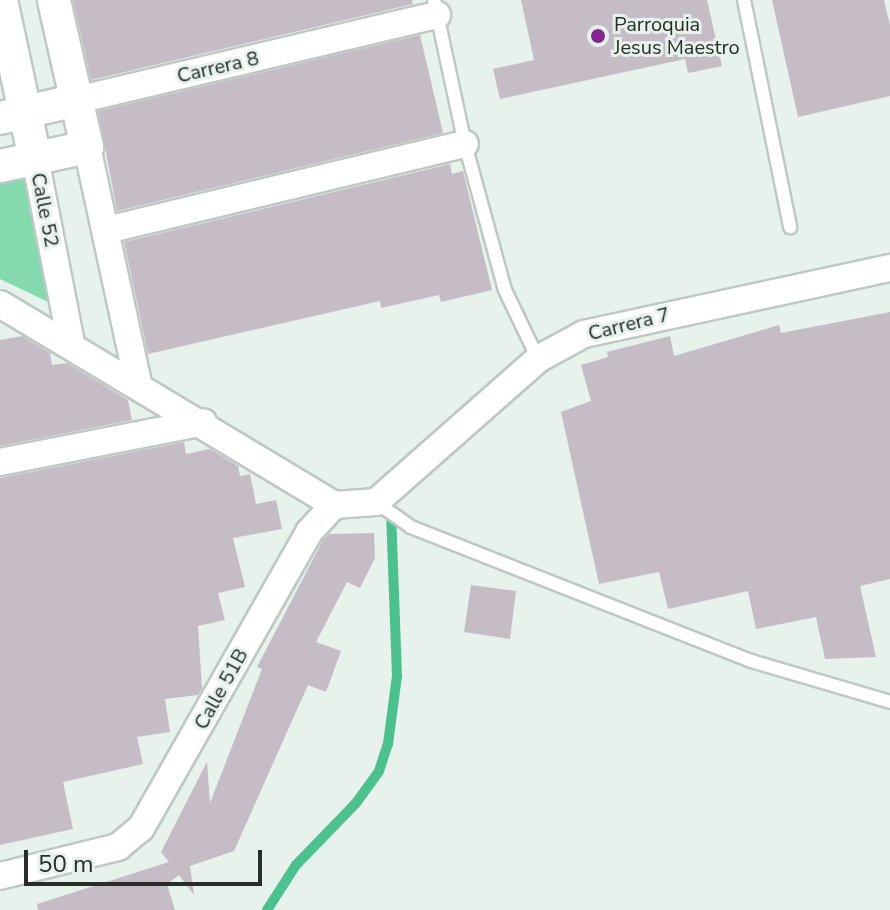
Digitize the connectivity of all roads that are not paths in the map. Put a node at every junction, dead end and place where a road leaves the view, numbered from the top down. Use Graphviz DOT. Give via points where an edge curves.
graph roads {
  1 [pos="1,0"];
  2 [pos="54,0"];
  3 [pos="744,0"];
  4 [pos="436,8"];
  5 [pos="77,100"];
  6 [pos="12,115"];
  7 [pos="465,144"];
  8 [pos="87,147"];
  9 [pos="35,158"];
  10 [pos="0,166"];
  11 [pos="790,227"];
  12 [pos="106,230"];
  13 [pos="890,268"];
  14 [pos="0,304"];
  15 [pos="71,344"];
  16 [pos="538,359"];
  17 [pos="138,383"];
  18 [pos="203,422"];
  19 [pos="0,462"];
  20 [pos="376,502"];
  21 [pos="334,505"];
  22 [pos="890,702"];
  23 [pos="0,876"];
  1 -- 6 [label="street, Calle 52"];
  2 -- 5 [label="street"];
  3 -- 11 [label="lane"];
  4 -- 5 [label="street, Carrera 8"];
  4 -- 7 [label="lane"];
  5 -- 6 [label="street, Carrera 8"];
  5 -- 8 [label="street"];
  6 -- 9 [label="street, Calle 52"];
  7 -- 12 [label="street"];
  7 -- 16 [label="lane" via="505,290"];
  8 -- 9 [label="street"];
  8 -- 12 [label="street"];
  9 -- 10 [label="street"];
  9 -- 15 [label="street, Calle 52"];
  12 -- 17 [label="street"];
  13 -- 16 [label="street, Carrera 7" via="584,334"];
  14 -- 15 [label="street"];
  15 -- 17 [label="street"];
  16 -- 20 [label="street, Carrera 7"];
  17 -- 18 [label="street"];
  18 -- 19 [label="street"];
  18 -- 21 [label="street"];
  20 -- 21 [label="street"];
  20 -- 22 [label="lane" via="411,527 751,661"];
  21 -- 23 [label="street, Calle 51B" via="309,532 141,828 118,847"];
}
